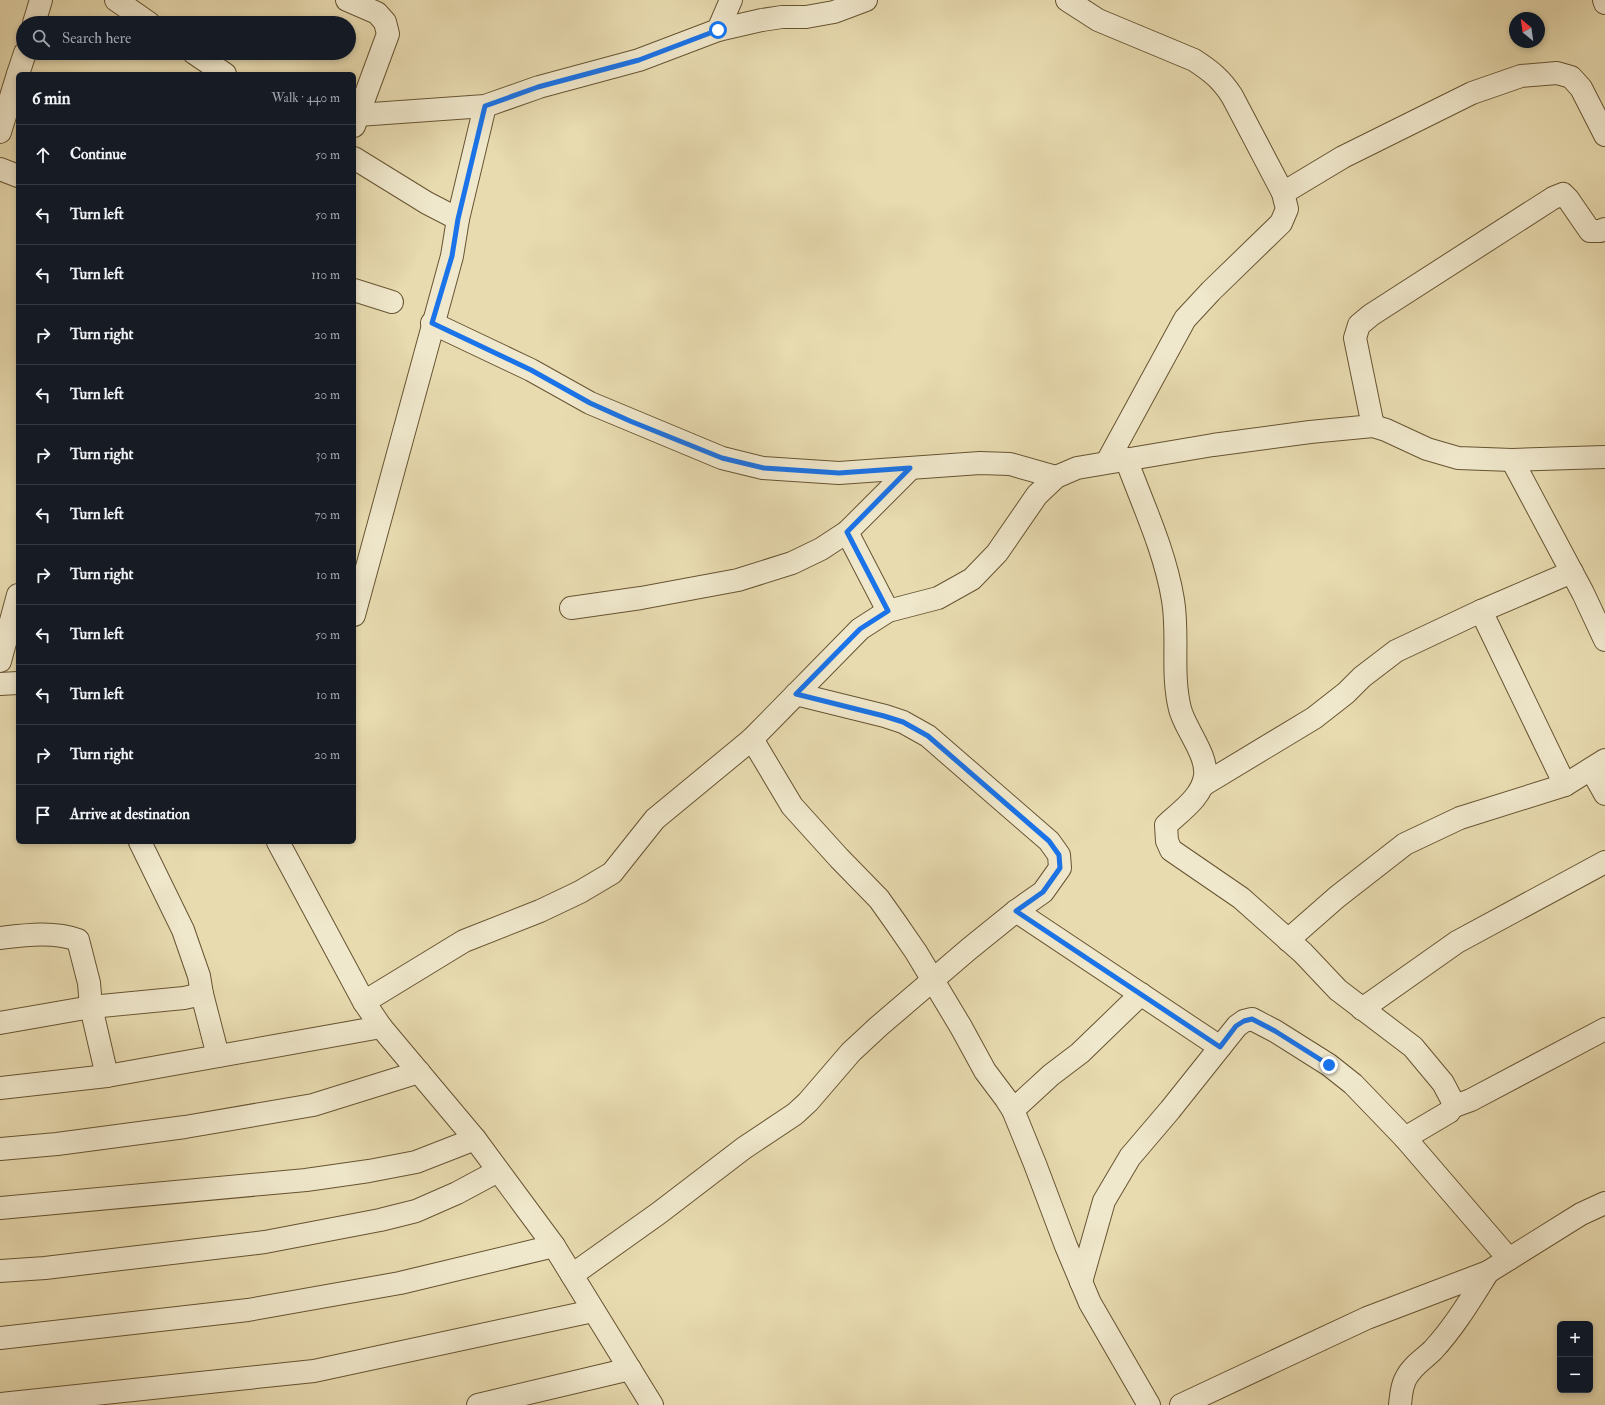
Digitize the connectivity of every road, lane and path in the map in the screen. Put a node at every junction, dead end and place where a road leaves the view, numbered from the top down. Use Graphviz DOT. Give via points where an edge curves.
graph roads {
  1 [pos="41,0"];
  2 [pos="116,0"];
  3 [pos="348,0"];
  4 [pos="731,0"];
  5 [pos="866,0"];
  6 [pos="1067,0"];
  7 [pos="1604,0"];
  8 [pos="1605,3"];
  9 [pos="145,13"];
  10 [pos="36,16"];
  11 [pos="718,30"];
  12 [pos="23,60"];
  13 [pos="204,60"];
  14 [pos="19,72"];
  15 [pos="222,72"];
  16 [pos="16,80"];
  17 [pos="485,106"];
  18 [pos="356,120"];
  19 [pos="1604,128"];
  20 [pos="0,132"];
  21 [pos="356,159"];
  22 [pos="0,169"];
  23 [pos="16,175"];
  24 [pos="1283,193"];
  25 [pos="458,219"];
  26 [pos="1605,229"];
  27 [pos="356,291"];
  28 [pos="392,302"];
  29 [pos="432,323"];
  30 [pos="1373,426"];
  31 [pos="1605,457"];
  32 [pos="1512,460"];
  33 [pos="1116,461"];
  34 [pos="910,468"];
  35 [pos="1056,477"];
  36 [pos="847,532"];
  37 [pos="1572,572"];
  38 [pos="16,602"];
  39 [pos="356,608"];
  40 [pos="571,608"];
  41 [pos="888,611"];
  42 [pos="1481,611"];
  43 [pos="1605,640"];
  44 [pos="0,661"];
  45 [pos="16,683"];
  46 [pos="0,684"];
  47 [pos="796,694"];
  48 [pos="752,739"];
  49 [pos="1598,764"];
  50 [pos="1203,785"];
  51 [pos="1565,785"];
  52 [pos="1605,794"];
  53 [pos="141,844"];
  54 [pos="281,844"];
  55 [pos="292,852"];
  56 [pos="1605,862"];
  57 [pos="1016,911"];
  58 [pos="0,938"];
  59 [pos="1288,940"];
  60 [pos="932,980"];
  61 [pos="202,994"];
  62 [pos="1141,994"];
  63 [pos="364,1002"];
  64 [pos="91,1007"];
  65 [pos="1362,1009"];
  66 [pos="0,1023"];
  67 [pos="381,1027"];
  68 [pos="1605,1029"];
  69 [pos="1220,1047"];
  70 [pos="218,1056"];
  71 [pos="419,1072"];
  72 [pos="107,1076"];
  73 [pos="0,1088"];
  74 [pos="1452,1107"];
  75 [pos="1013,1110"];
  76 [pos="1405,1138"];
  77 [pos="475,1139"];
  78 [pos="0,1149"];
  79 [pos="498,1171"];
  80 [pos="1605,1203"];
  81 [pos="0,1208"];
  82 [pos="554,1246"];
  83 [pos="1509,1259"];
  84 [pos="0,1271"];
  85 [pos="1488,1272"];
  86 [pos="572,1275"];
  87 [pos="1081,1282"];
  88 [pos="593,1311"];
  89 [pos="0,1338"];
  90 [pos="630,1369"];
  91 [pos="0,1404"];
  92 [pos="478,1405"];
  93 [pos="652,1405"];
  94 [pos="1149,1405"];
  95 [pos="1181,1405"];
  96 [pos="1400,1405"];
  1 -- 10 [label="street"];
  2 -- 9 [label="street"];
  3 -- 18 [label="street" via="377,13 385,22 388,34"];
  4 -- 11 [label="street"];
  5 -- 11 [label="street" via="834,12 762,20"];
  6 -- 24 [label="street" via="1098,20 1194,60 1222,81"];
  7 -- 8 [label="street"];
  11 -- 17 [label="street" via="639,60 538,87"];
  12 -- 14 [label="street"];
  13 -- 15 [label="street"];
  16 -- 20 [label="street"];
  17 -- 18 [label="street"];
  17 -- 25 [label="street"];
  19 -- 24 [label="street" via="1581,88 1571,77 1557,73 1521,76 1472,93 1343,157"];
  21 -- 25 [label="street"];
  22 -- 23 [label="street"];
  24 -- 33 [label="street" via="1287,209 1281,223 1185,319"];
  25 -- 29 [label="street" via="452,256"];
  26 -- 30 [label="street" via="1590,231 1562,194 1359,324 1355,338"];
  27 -- 28 [label="street"];
  29 -- 34 [label="street" via="531,370 590,403 722,458 764,468 839,473"];
  29 -- 39 [label="street"];
  30 -- 32 [label="street" via="1427,449 1458,458"];
  30 -- 33 [label="street" via="1310,432"];
  31 -- 32 [label="street"];
  32 -- 37 [label="street"];
  33 -- 35 [label="street" via="1076,468"];
  33 -- 50 [label="street" via="1164,558 1173,601 1174,668 1180,709 1204,763"];
  34 -- 35 [label="street" via="980,463 1010,464"];
  34 -- 36 [label="street"];
  35 -- 41 [label="street" via="1038,495 997,552 972,579 938,598"];
  36 -- 40 [label="street" via="821,549 792,562 738,580"];
  36 -- 41 [label="street"];
  37 -- 42 [label="street"];
  37 -- 43 [label="street"];
  38 -- 44 [label="street"];
  41 -- 47 [label="street" via="860,629"];
  42 -- 50 [label="street" via="1396,651 1314,718"];
  42 -- 51 [label="street"];
  45 -- 46 [label="street"];
  47 -- 48 [label="street"];
  47 -- 57 [label="street" via="903,722 928,736 1049,841 1059,855 1060,868 1043,892"];
  48 -- 60 [label="street" via="792,806 879,899"];
  48 -- 63 [label="street" via="655,819 612,873 540,911 464,941"];
  49 -- 51 [label="street"];
  49 -- 52 [label="street"];
  50 -- 59 [label="street" via="1195,798 1166,825 1167,841 1171,850 1241,898"];
  51 -- 59 [label="street" via="1460,818 1405,844 1337,897"];
  53 -- 61 [label="street" via="183,930 199,976"];
  54 -- 55 [label="street"];
  55 -- 63 [label="street"];
  56 -- 65 [label="street" via="1457,942"];
  57 -- 60 [label="street"];
  57 -- 62 [label="street"];
  58 -- 64 [label="street" via="28,935 67,936 78,940 89,983"];
  59 -- 65 [label="street" via="1338,990"];
  60 -- 75 [label="street" via="985,1071"];
  60 -- 86 [label="street" via="851,1052 795,1114 744,1148"];
  61 -- 64 [label="street"];
  61 -- 70 [label="street"];
  62 -- 69 [label="street"];
  62 -- 75 [label="street" via="1080,1053"];
  63 -- 67 [label="street"];
  64 -- 66 [label="street"];
  64 -- 72 [label="street"];
  65 -- 74 [label="street" via="1413,1047 1443,1083"];
  67 -- 70 [label="street"];
  67 -- 71 [label="street"];
  68 -- 74 [label="street" via="1471,1100"];
  69 -- 76 [label="street" via="1236,1026 1252,1019 1329,1065 1353,1084"];
  69 -- 87 [label="street" via="1130,1157 1104,1201"];
  70 -- 72 [label="street"];
  71 -- 77 [label="street"];
  71 -- 78 [label="street" via="306,1106 185,1127"];
  72 -- 73 [label="street"];
  74 -- 76 [label="street" via="1449,1112"];
  75 -- 87 [label="street"];
  76 -- 83 [label="street"];
  77 -- 79 [label="street"];
  77 -- 81 [label="street" via="416,1162 369,1171 306,1180"];
  79 -- 82 [label="street"];
  79 -- 84 [label="street" via="416,1211 380,1220 265,1242 46,1268"];
  80 -- 83 [label="street" via="1581,1214"];
  82 -- 86 [label="street"];
  82 -- 89 [label="street" via="400,1282 248,1310"];
  83 -- 85 [label="street"];
  85 -- 95 [label="street" via="1367,1318"];
  85 -- 96 [label="street" via="1464,1311 1433,1350 1406,1378"];
  86 -- 88 [label="street"];
  87 -- 94 [label="street" via="1090,1303"];
  88 -- 90 [label="street"];
  88 -- 91 [label="street" via="314,1371"];
  90 -- 92 [label="street"];
  90 -- 93 [label="street"];
}
